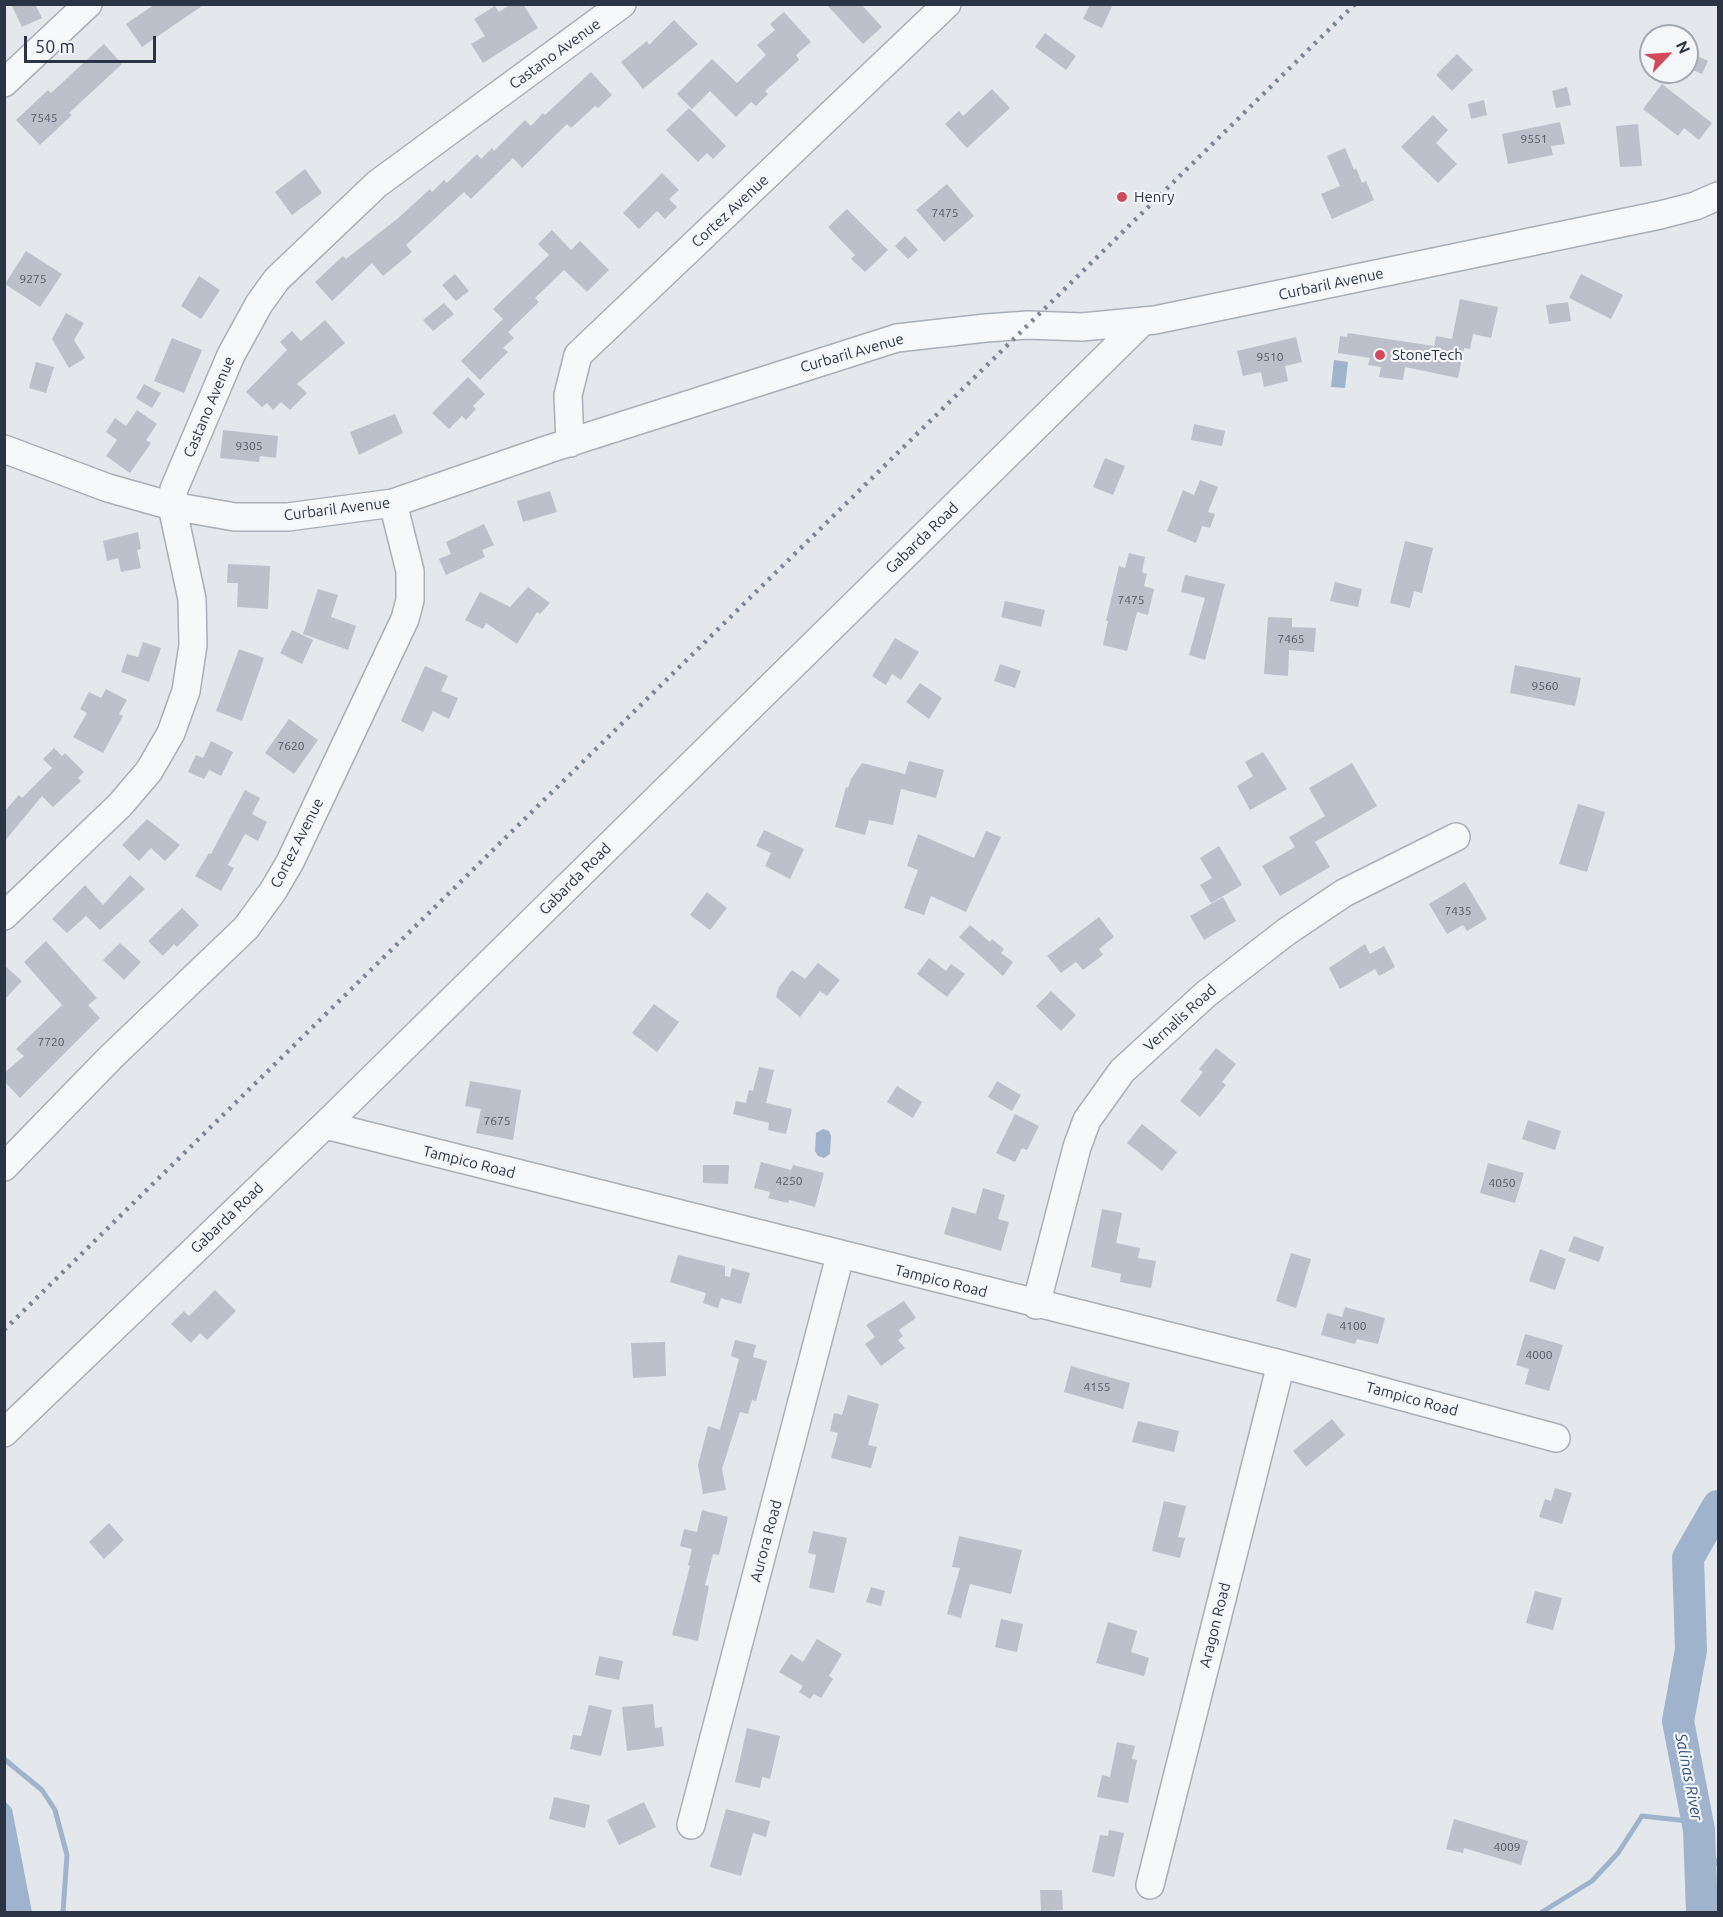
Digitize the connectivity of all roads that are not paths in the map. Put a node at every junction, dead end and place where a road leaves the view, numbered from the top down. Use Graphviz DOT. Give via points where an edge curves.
graph roads {
  1 [pos="88,4"];
  2 [pos="622,4"];
  3 [pos="932,10"];
  4 [pos="4,83"];
  5 [pos="1719,196"];
  6 [pos="1143,321"];
  7 [pos="570,443"];
  8 [pos="4,449"];
  9 [pos="393,503"];
  10 [pos="172,507"];
  11 [pos="1455,837"];
  12 [pos="4,916"];
  13 [pos="325,1125"];
  14 [pos="4,1167"];
  15 [pos="840,1256"];
  16 [pos="1036,1305"];
  17 [pos="1281,1364"];
  18 [pos="4,1433"];
  19 [pos="1556,1438"];
  20 [pos="691,1826"];
  21 [pos="1150,1885"];
  1 -- 4 [label="street"];
  2 -- 10 [label="street, Castano Avenue" via="377,184 277,279 231,355 174,489"];
  3 -- 7 [label="street, Cortez Avenue" via="578,355 568,394"];
  5 -- 6 [label="street, Curbaril Avenue" via="1660,215"];
  6 -- 7 [label="street, Curbaril Avenue" via="1082,327 1028,325 897,338"];
  6 -- 13 [label="street, Gabarda Road"];
  7 -- 9 [label="street, Curbaril Avenue"];
  8 -- 10 [label="street, Curbaril Avenue"];
  9 -- 10 [label="street, Curbaril Avenue" via="288,517 235,517"];
  9 -- 14 [label="street, Cortez Avenue" via="410,571 410,600 405,619 290,862 246,928 111,1057"];
  10 -- 12 [label="street, Castano Avenue" via="192,599 193,645 186,691 171,733 148,771 120,805"];
  11 -- 16 [label="street, Vernalis Road" via="1344,893 1286,932 1213,989 1122,1071 1087,1120 1077,1147"];
  13 -- 15 [label="street, Tampico Road"];
  13 -- 18 [label="street, Gabarda Road"];
  15 -- 16 [label="street, Tampico Road"];
  15 -- 20 [label="street, Aurora Road"];
  16 -- 17 [label="street, Tampico Road"];
  17 -- 19 [label="street, Tampico Road"];
  17 -- 21 [label="street, Aragon Road"];
}
